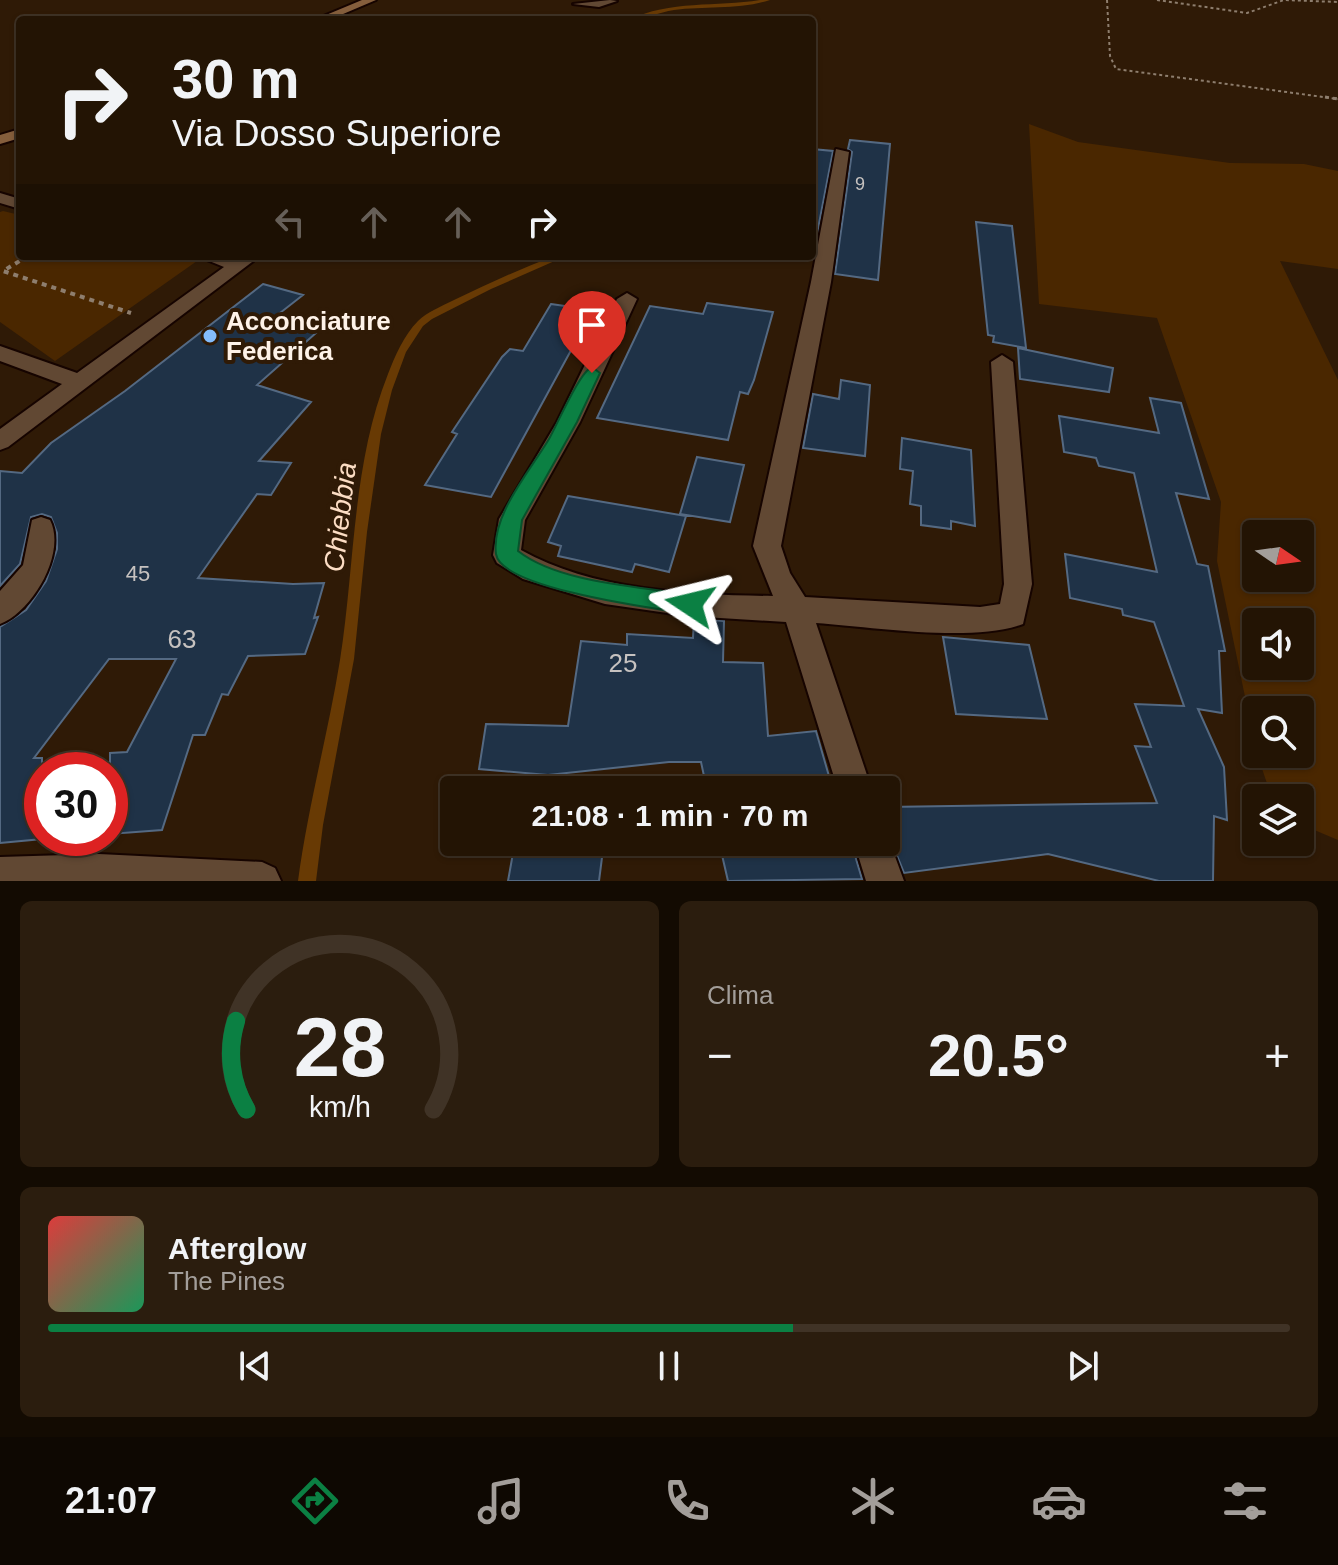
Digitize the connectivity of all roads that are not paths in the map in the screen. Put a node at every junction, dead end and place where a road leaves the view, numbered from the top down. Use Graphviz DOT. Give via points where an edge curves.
graph roads {
  1 [pos="371,0"];
  2 [pos="598,0"];
  3 [pos="622,0"];
  4 [pos="614,1"];
  5 [pos="576,4"];
  6 [pos="329,16"];
  7 [pos="841,152"];
  8 [pos="244,260"];
  9 [pos="627,299"];
  10 [pos="0,353"];
  11 [pos="1002,362"];
  12 [pos="77,381"];
  13 [pos="0,441"];
  14 [pos="41,528"];
  15 [pos="797,609"];
  16 [pos="0,611"];
  17 [pos="851,776"];
  18 [pos="877,856"];
  19 [pos="0,876"];
  20 [pos="262,881"];
  21 [pos="885,881"];
  1 -- 6 [label="main road"];
  2 -- 4 [label="lane"];
  3 -- 4 [label="lane"];
  4 -- 5 [label="lane"];
  7 -- 15 [label="street" via="821,282 767,546 777,577"];
  8 -- 12 [label="street"];
  9 -- 15 [label="street" via="568,422 512,519 507,555 528,571 597,589 721,609"];
  10 -- 12 [label="street"];
  11 -- 15 [label="street" via="1018,584 1013,615 980,620"];
  12 -- 13 [label="street"];
  14 -- 16 [label="street" via="37,569"];
  15 -- 17 [label="street"];
  18 -- 21 [label="street"];
  19 -- 20 [label="street" via="75,871"];
}
